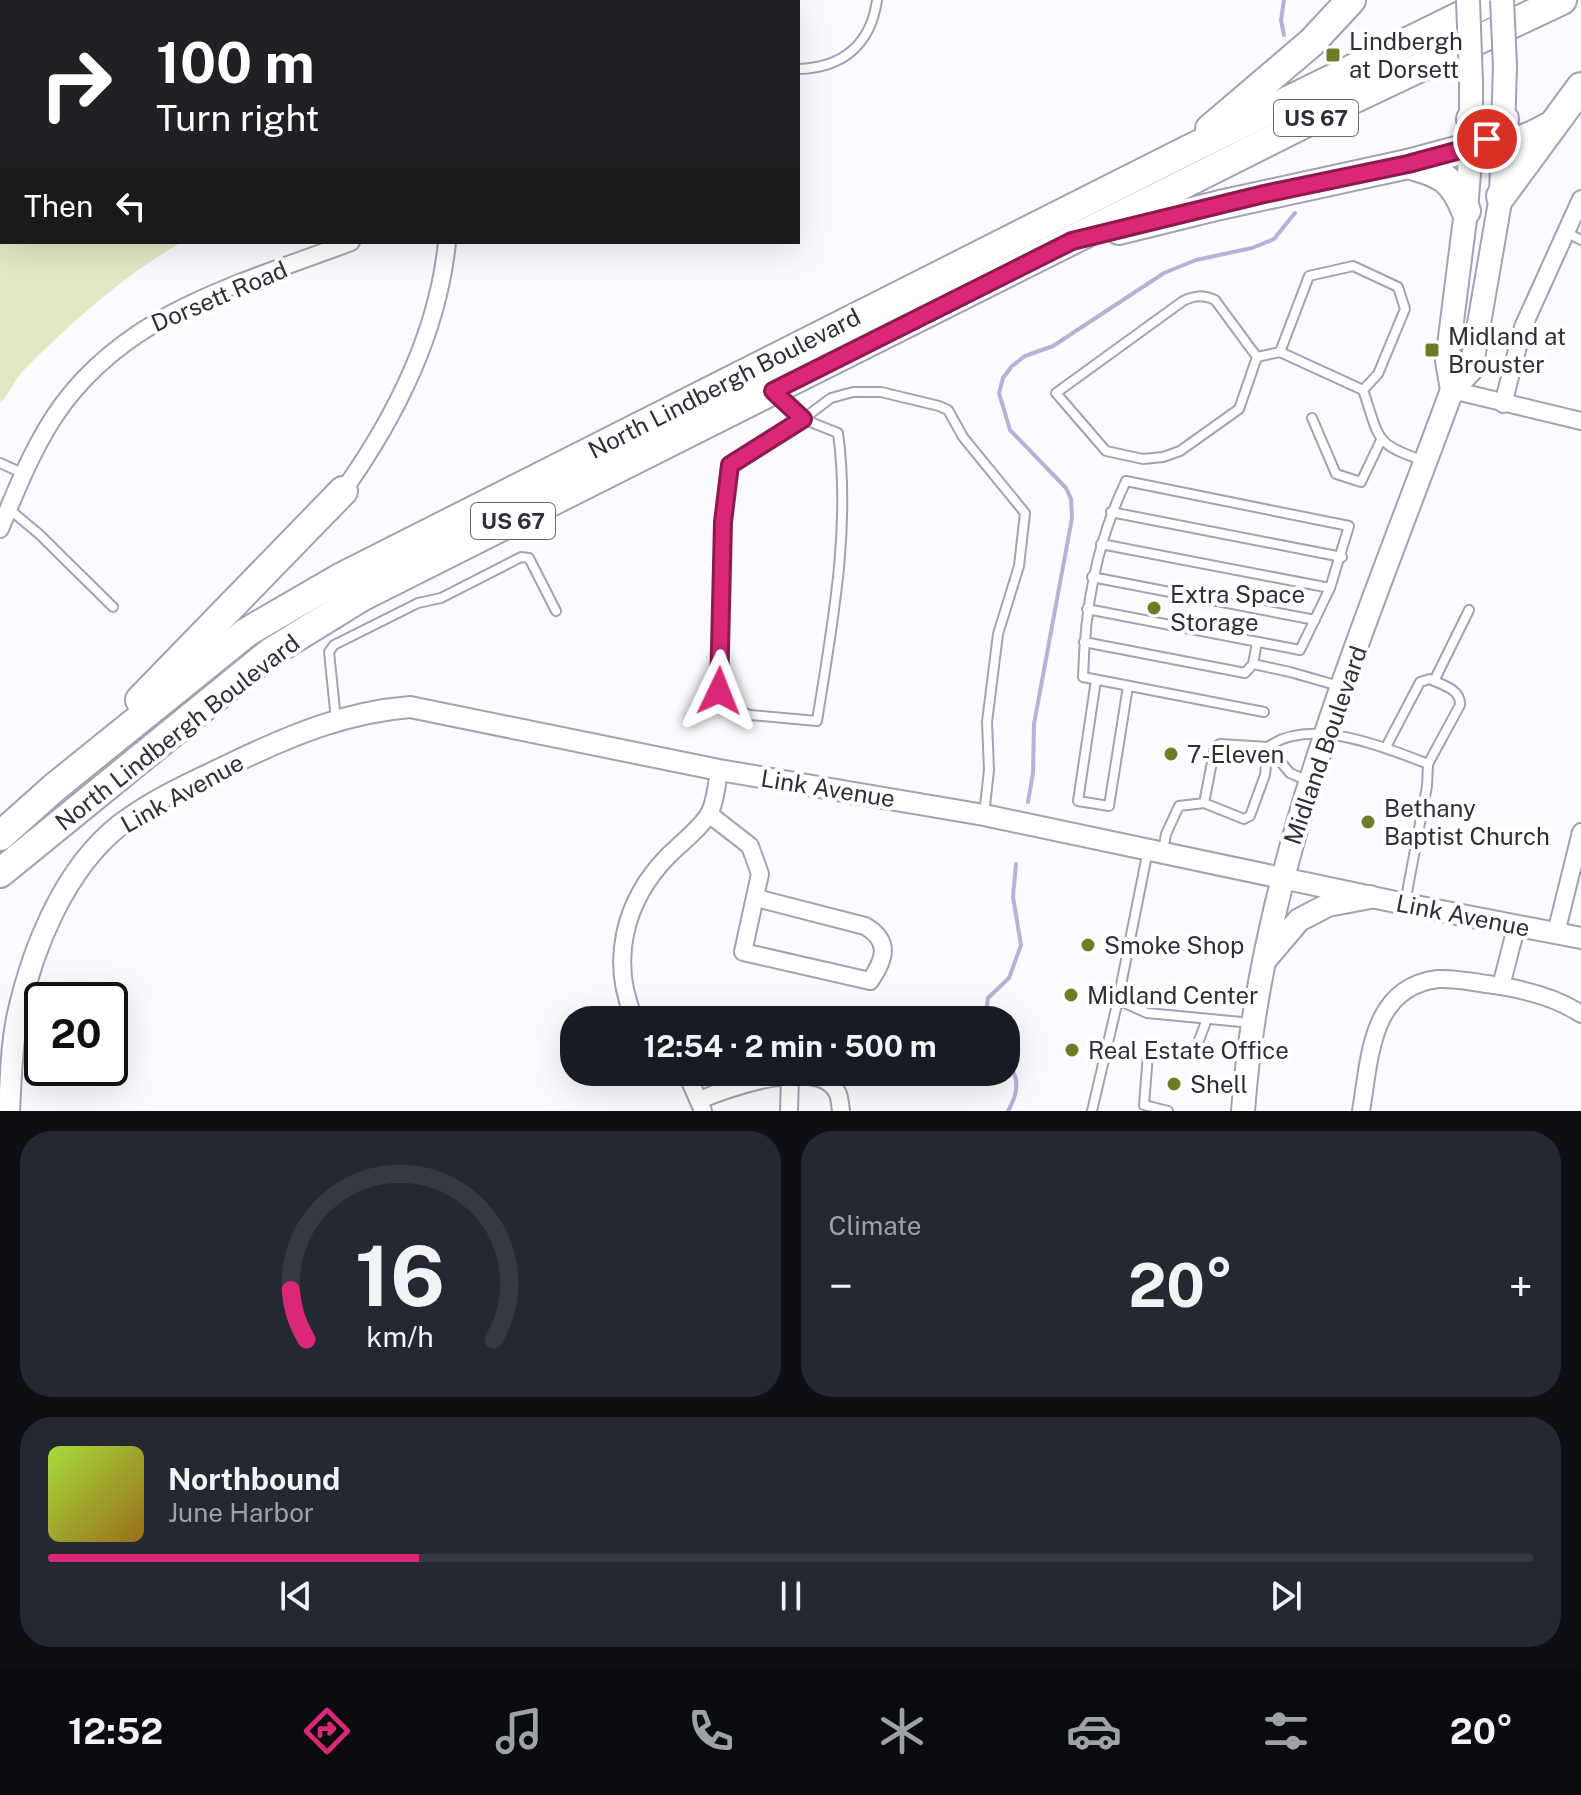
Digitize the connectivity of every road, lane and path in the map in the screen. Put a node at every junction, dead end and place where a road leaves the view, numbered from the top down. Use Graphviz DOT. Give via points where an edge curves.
graph roads {
  1 [pos="877,0"];
  2 [pos="1351,0"];
  3 [pos="1468,0"];
  4 [pos="1493,0"];
  5 [pos="1502,0"];
  6 [pos="1562,0"];
  7 [pos="800,69"];
  8 [pos="1581,87"];
  9 [pos="1549,127"];
  10 [pos="1487,133"];
  11 [pos="1184,152"];
  12 [pos="1408,164"];
  13 [pos="1501,196"];
  14 [pos="1581,199"];
  15 [pos="1466,211"];
  16 [pos="1574,236"];
  17 [pos="1072,241"];
  18 [pos="346,244"];
  19 [pos="447,244"];
  20 [pos="1280,352"];
  21 [pos="1257,357"];
  22 [pos="1363,390"];
  23 [pos="1452,390"];
  24 [pos="773,391"];
  25 [pos="1503,404"];
  26 [pos="1312,418"];
  27 [pos="803,419"];
  28 [pos="1581,421"];
  29 [pos="1381,440"];
  30 [pos="1426,462"];
  31 [pos="0,463"];
  32 [pos="22,473"];
  33 [pos="343,491"];
  34 [pos="8,509"];
  35 [pos="1111,512"];
  36 [pos="0,529"];
  37 [pos="1101,544"];
  38 [pos="1342,557"];
  39 [pos="1092,577"];
  40 [pos="1330,588"];
  41 [pos="113,607"];
  42 [pos="1087,609"];
  43 [pos="1469,610"];
  44 [pos="556,611"];
  45 [pos="1315,620"];
  46 [pos="1084,642"];
  47 [pos="1257,642"];
  48 [pos="1253,664"];
  49 [pos="1096,680"];
  50 [pos="1434,681"];
  51 [pos="1128,686"];
  52 [pos="1343,687"];
  53 [pos="1264,712"];
  54 [pos="336,720"];
  55 [pos="1326,734"];
  56 [pos="1268,747"];
  57 [pos="1386,747"];
  58 [pos="1428,764"];
  59 [pos="719,770"];
  60 [pos="1309,781"];
  61 [pos="55,787"];
  62 [pos="1204,803"];
  63 [pos="709,814"];
  64 [pos="984,815"];
  65 [pos="1581,832"];
  66 [pos="0,836"];
  67 [pos="1155,851"];
  68 [pos="0,873"];
  69 [pos="1283,877"];
  70 [pos="1370,897"];
  71 [pos="756,898"];
  72 [pos="1405,904"];
  73 [pos="1517,924"];
  74 [pos="1556,933"];
  75 [pos="1581,938"];
  76 [pos="1264,961"];
  77 [pos="1501,986"];
  78 [pos="1118,1000"];
  79 [pos="628,1006"];
  80 [pos="1581,1014"];
  81 [pos="1207,1019"];
  82 [pos="1253,1023"];
  83 [pos="692,1086"];
  84 [pos="743,1086"];
  85 [pos="790,1086"];
  86 [pos="832,1086"];
  87 [pos="701,1106"];
  88 [pos="9,1111"];
  89 [pos="789,1111"];
  90 [pos="841,1111"];
  91 [pos="1092,1111"];
  92 [pos="1168,1111"];
  93 [pos="1243,1111"];
  94 [pos="1361,1111"];
  1 -- 7 [label="lane" via="874,21 856,48 818,67"];
  2 -- 11 [label="highway" via="1312,42"];
  3 -- 10 [label="main road, bridge" via="1471,83"];
  4 -- 11 [label="highway, North Lindbergh Boulevard / US 67"];
  5 -- 10 [label="main road, Midland Boulevard, bridge" via="1505,66"];
  6 -- 17 [label="highway, North Lindbergh Boulevard / US 67" via="1437,57"];
  8 -- 9 [label="highway"];
  9 -- 10 [label="highway" via="1532,136"];
  9 -- 13 [label="highway"];
  10 -- 12 [label="highway"];
  10 -- 13 [label="main road, Midland Boulevard"];
  10 -- 15 [label="main road, Midland Boulevard"];
  11 -- 61 [label="highway, North Lindbergh Boulevard / US 67" via="328,584 247,632"];
  12 -- 15 [label="highway" via="1449,181"];
  12 -- 17 [label="highway"];
  13 -- 23 [label="main road, Midland Boulevard" via="1471,370"];
  14 -- 16 [label="street"];
  15 -- 23 [label="main road, Midland Boulevard" via="1447,361"];
  16 -- 25 [label="street" via="1523,327"];
  17 -- 24 [label="highway, North Lindbergh Boulevard / US 67"];
  18 -- 32 [label="street, Dorsett Road" via="198,300 122,343 62,405"];
  19 -- 33 [label="street" via="432,318 407,383 373,449"];
  20 -- 21 [label="lane"];
  20 -- 22 [label="lane"];
  20 -- 22 [label="lane" via="1309,276 1353,266 1398,287 1405,309 1378,374"];
  21 -- 21 [label="lane" via="1215,300 1195,296 1056,393 1106,451 1143,459 1163,457 1180,451 1239,409"];
  22 -- 29 [label="lane"];
  23 -- 25 [label="street"];
  23 -- 30 [label="main road, Midland Boulevard"];
  24 -- 27 [label="lane"];
  24 -- 68 [label="highway, North Lindbergh Boulevard / US 67" via="316,623 226,687"];
  25 -- 28 [label="street"];
  26 -- 29 [label="lane" via="1336,474 1361,482"];
  27 -- 27 [label="lane" via="838,433 844,478 832,625 817,721 750,715 724,706 719,691 723,522 730,465"];
  27 -- 64 [label="lane" via="831,398 853,392 881,392 939,406 948,410 963,437 1025,513 1019,566 998,634 987,722"];
  29 -- 30 [label="lane" via="1393,451"];
  30 -- 52 [label="main road, Midland Boulevard"];
  31 -- 32 [label="lane"];
  32 -- 34 [label="street, Dorsett Road"];
  33 -- 61 [label="highway"];
  34 -- 36 [label="street, Dorsett Road"];
  34 -- 41 [label="lane"];
  35 -- 37 [label="lane"];
  35 -- 38 [label="lane"];
  35 -- 38 [label="lane" via="1126,481 1349,526"];
  37 -- 39 [label="lane"];
  37 -- 40 [label="lane"];
  38 -- 40 [label="lane"];
  39 -- 42 [label="lane"];
  39 -- 45 [label="lane"];
  40 -- 45 [label="lane"];
  42 -- 46 [label="lane"];
  42 -- 47 [label="lane"];
  43 -- 50 [label="lane"];
  44 -- 54 [label="lane" via="529,558 521,557 441,598 418,603 329,652"];
  45 -- 47 [label="lane" via="1300,650"];
  46 -- 48 [label="lane" via="1245,673"];
  46 -- 49 [label="lane" via="1083,677"];
  47 -- 48 [label="lane"];
  48 -- 52 [label="lane"];
  49 -- 51 [label="lane"];
  49 -- 51 [label="lane" via="1078,801 1109,806"];
  50 -- 57 [label="lane" via="1420,682"];
  50 -- 58 [label="lane" via="1457,693 1460,705"];
  51 -- 53 [label="lane"];
  52 -- 55 [label="main road, Midland Boulevard"];
  54 -- 59 [label="street, Link Avenue" via="410,707"];
  54 -- 88 [label="street, Link Avenue" via="169,795 101,842 64,891 27,981 18,1015"];
  55 -- 56 [label="lane" via="1299,735"];
  55 -- 57 [label="lane"];
  55 -- 60 [label="main road, Midland Boulevard"];
  56 -- 60 [label="lane" via="1290,773"];
  56 -- 62 [label="lane" via="1215,747"];
  56 -- 62 [label="lane" via="1265,775 1250,816 1244,819"];
  57 -- 58 [label="lane"];
  58 -- 72 [label="lane"];
  59 -- 63 [label="street"];
  59 -- 64 [label="street, Link Avenue"];
  60 -- 69 [label="main road, Midland Boulevard"];
  61 -- 66 [label="highway, North Lindbergh Boulevard / US 67"];
  62 -- 67 [label="lane" via="1179,806"];
  63 -- 71 [label="street" via="750,846 760,874"];
  63 -- 79 [label="street" via="653,871 625,925 621,975"];
  64 -- 67 [label="street, Link Avenue"];
  65 -- 74 [label="street"];
  67 -- 69 [label="street, Link Avenue"];
  67 -- 78 [label="lane"];
  69 -- 70 [label="street, Link Avenue"];
  69 -- 76 [label="main road, Midland Boulevard"];
  70 -- 72 [label="street, Link Avenue"];
  70 -- 76 [label="main road" via="1328,905 1299,920"];
  71 -- 71 [label="street" via="865,926 883,942 878,969 870,981 743,952"];
  72 -- 73 [label="street, Link Avenue"];
  73 -- 74 [label="street, Link Avenue"];
  73 -- 77 [label="street"];
  74 -- 75 [label="street, Link Avenue"];
  76 -- 82 [label="main road, Midland Boulevard"];
  77 -- 80 [label="street" via="1568,1005"];
  77 -- 94 [label="street" via="1442,979 1409,987 1396,997 1375,1031"];
  78 -- 81 [label="lane" via="1147,1013"];
  78 -- 91 [label="lane"];
  81 -- 82 [label="lane"];
  81 -- 92 [label="lane" via="1195,1051 1148,1054 1144,1105"];
  82 -- 93 [label="main road, Midland Boulevard"];
  83 -- 87 [label="street"];
  84 -- 87 [label="street"];
  85 -- 89 [label="street"];
  86 -- 90 [label="street"];
}
